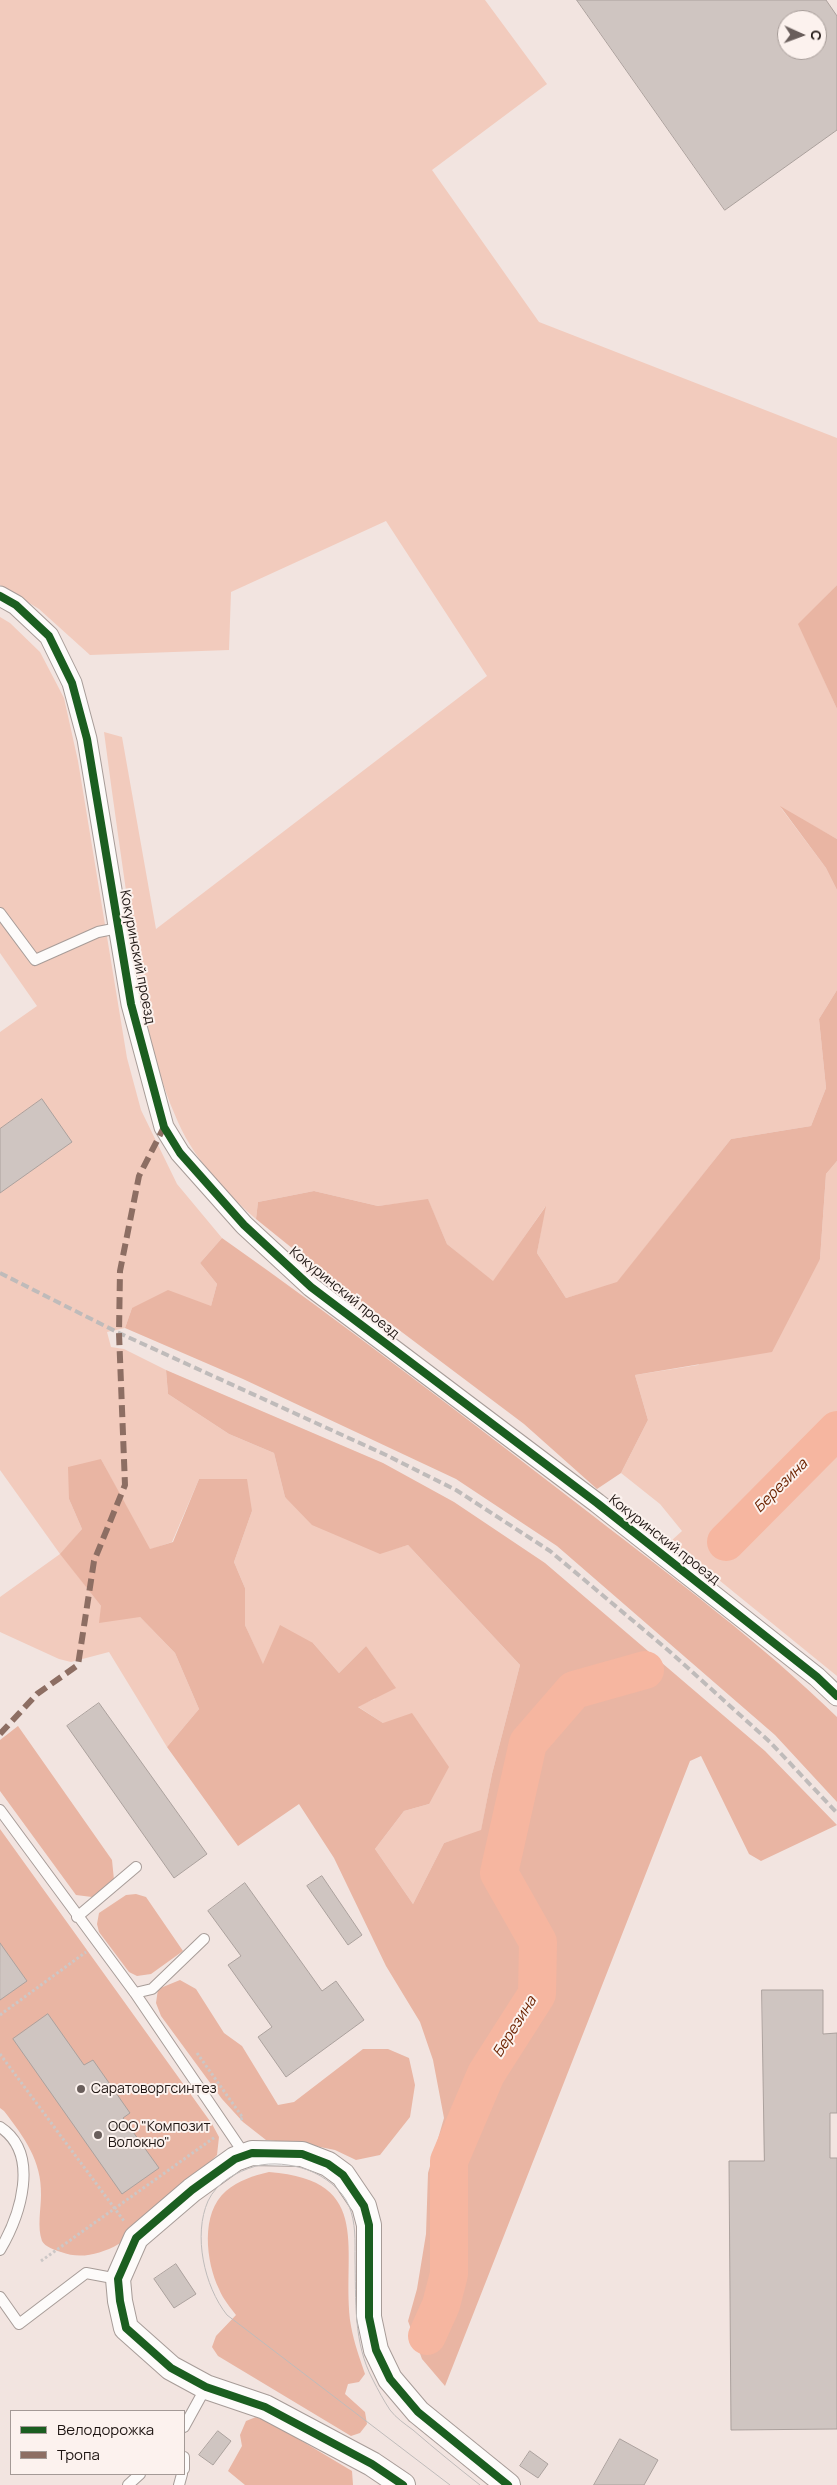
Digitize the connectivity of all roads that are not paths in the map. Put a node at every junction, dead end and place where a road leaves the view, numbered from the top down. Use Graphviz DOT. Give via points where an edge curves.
graph roads {
  1 [pos="0,596"];
  2 [pos="0,913"];
  3 [pos="118,928"];
  4 [pos="837,1696"];
  5 [pos="0,1810"];
  6 [pos="136,1867"];
  7 [pos="77,1917"];
  8 [pos="204,1938"];
  9 [pos="135,1993"];
  10 [pos="0,2127"];
  11 [pos="245,2155"];
  12 [pos="0,2250"];
  13 [pos="118,2278"];
  14 [pos="0,2297"];
  15 [pos="206,2387"];
  16 [pos="185,2425"];
  17 [pos="139,2475"];
  18 [pos="128,2485"];
  19 [pos="403,2485"];
  20 [pos="508,2485"];
  1 -- 3 [label="street, Кокуринский проезд" via="16,605 48,636 72,683 88,739"];
  2 -- 3 [label="lane" via="35,960 98,932"];
  3 -- 4 [label="street, Кокуринский проезд" via="132,1004 164,1127 180,1153 244,1225 311,1287 597,1503 817,1676"];
  5 -- 7 [label="lane"];
  6 -- 7 [label="lane"];
  7 -- 9 [label="lane"];
  8 -- 9 [label="lane" via="152,1989"];
  9 -- 11 [label="lane"];
  10 -- 12 [label="lane" via="18,2148 23,2170 20,2203"];
  11 -- 13 [label="street" via="192,2190 136,2238"];
  11 -- 20 [label="street" via="286,2152 314,2157 343,2175 354,2188 364,2206 369,2225 369,2317 376,2350 390,2378 418,2412"];
  13 -- 14 [label="lane" via="86,2273 19,2324"];
  13 -- 15 [label="street" via="126,2328 171,2368"];
  15 -- 16 [label="lane"];
  15 -- 19 [label="street" via="265,2407 372,2464"];
  17 -- 18 [label="lane"];
}
